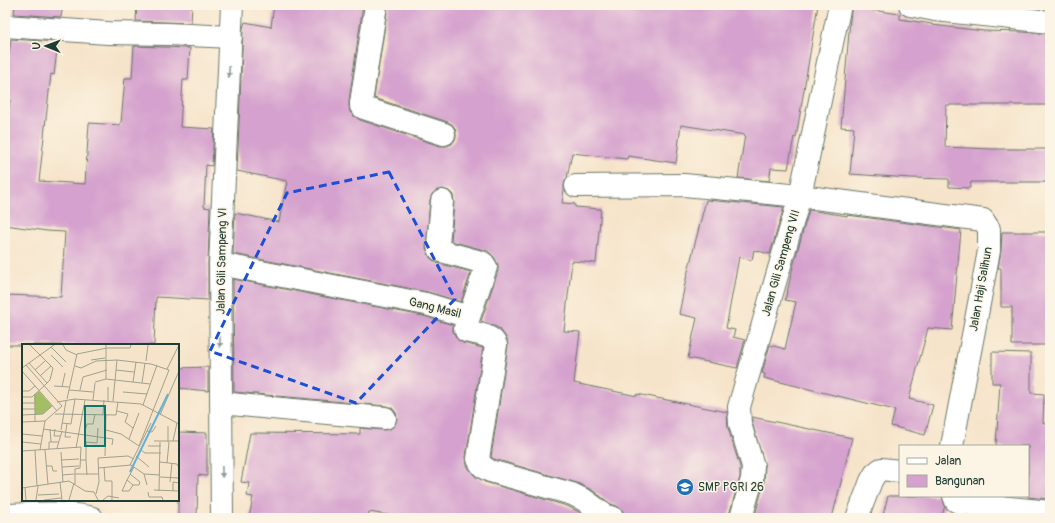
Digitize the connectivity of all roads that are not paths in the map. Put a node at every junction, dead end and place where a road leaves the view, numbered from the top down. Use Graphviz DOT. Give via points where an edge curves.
graph roads {
  1 [pos="232,5"];
  2 [pos="376,5"];
  3 [pos="840,5"];
  4 [pos="910,5"];
  5 [pos="935,8"];
  6 [pos="1050,22"];
  7 [pos="5,26"];
  8 [pos="231,37"];
  9 [pos="444,134"];
  10 [pos="576,186"];
  11 [pos="800,196"];
  12 [pos="442,201"];
  13 [pos="220,264"];
  14 [pos="469,316"];
  15 [pos="221,402"];
  16 [pos="385,418"];
  17 [pos="952,445"];
  18 [pos="899,471"];
  19 [pos="954,497"];
  20 [pos="1050,512"];
  21 [pos="5,515"];
  22 [pos="92,518"];
  23 [pos="222,518"];
  24 [pos="613,518"];
  25 [pos="741,518"];
  26 [pos="857,518"];
  1 -- 8 [label="street, Jalan Gili Sampeng VI"];
  2 -- 9 [label="street" via="361,106"];
  3 -- 11 [label="street, Jalan Gili Sampeng VII"];
  4 -- 5 [label="street"];
  5 -- 6 [label="street"];
  7 -- 8 [label="street"];
  8 -- 13 [label="street, Jalan Gili Sampeng VI, one-way"];
  10 -- 11 [label="street, Jalan Haji Salihun" via="684,185"];
  11 -- 17 [label="street, Jalan Haji Salihun" via="983,220 989,229 989,251"];
  11 -- 25 [label="street, Jalan Gili Sampeng VII" via="739,408 740,424 753,466"];
  12 -- 14 [label="street" via="439,249 481,262 486,267"];
  13 -- 14 [label="street, Gang Masil" via="426,304"];
  13 -- 15 [label="street, Jalan Gili Sampeng VI, one-way"];
  14 -- 24 [label="street, Gang Masil" via="466,331 490,337 496,345 478,459 481,465 490,471 572,494"];
  15 -- 16 [label="street"];
  15 -- 23 [label="street, Jalan Gili Sampeng VI, one-way"];
  18 -- 26 [label="street" via="881,469 875,474"];
  19 -- 20 [label="street" via="961,504"];
  21 -- 22 [label="street" via="63,514"];
}
